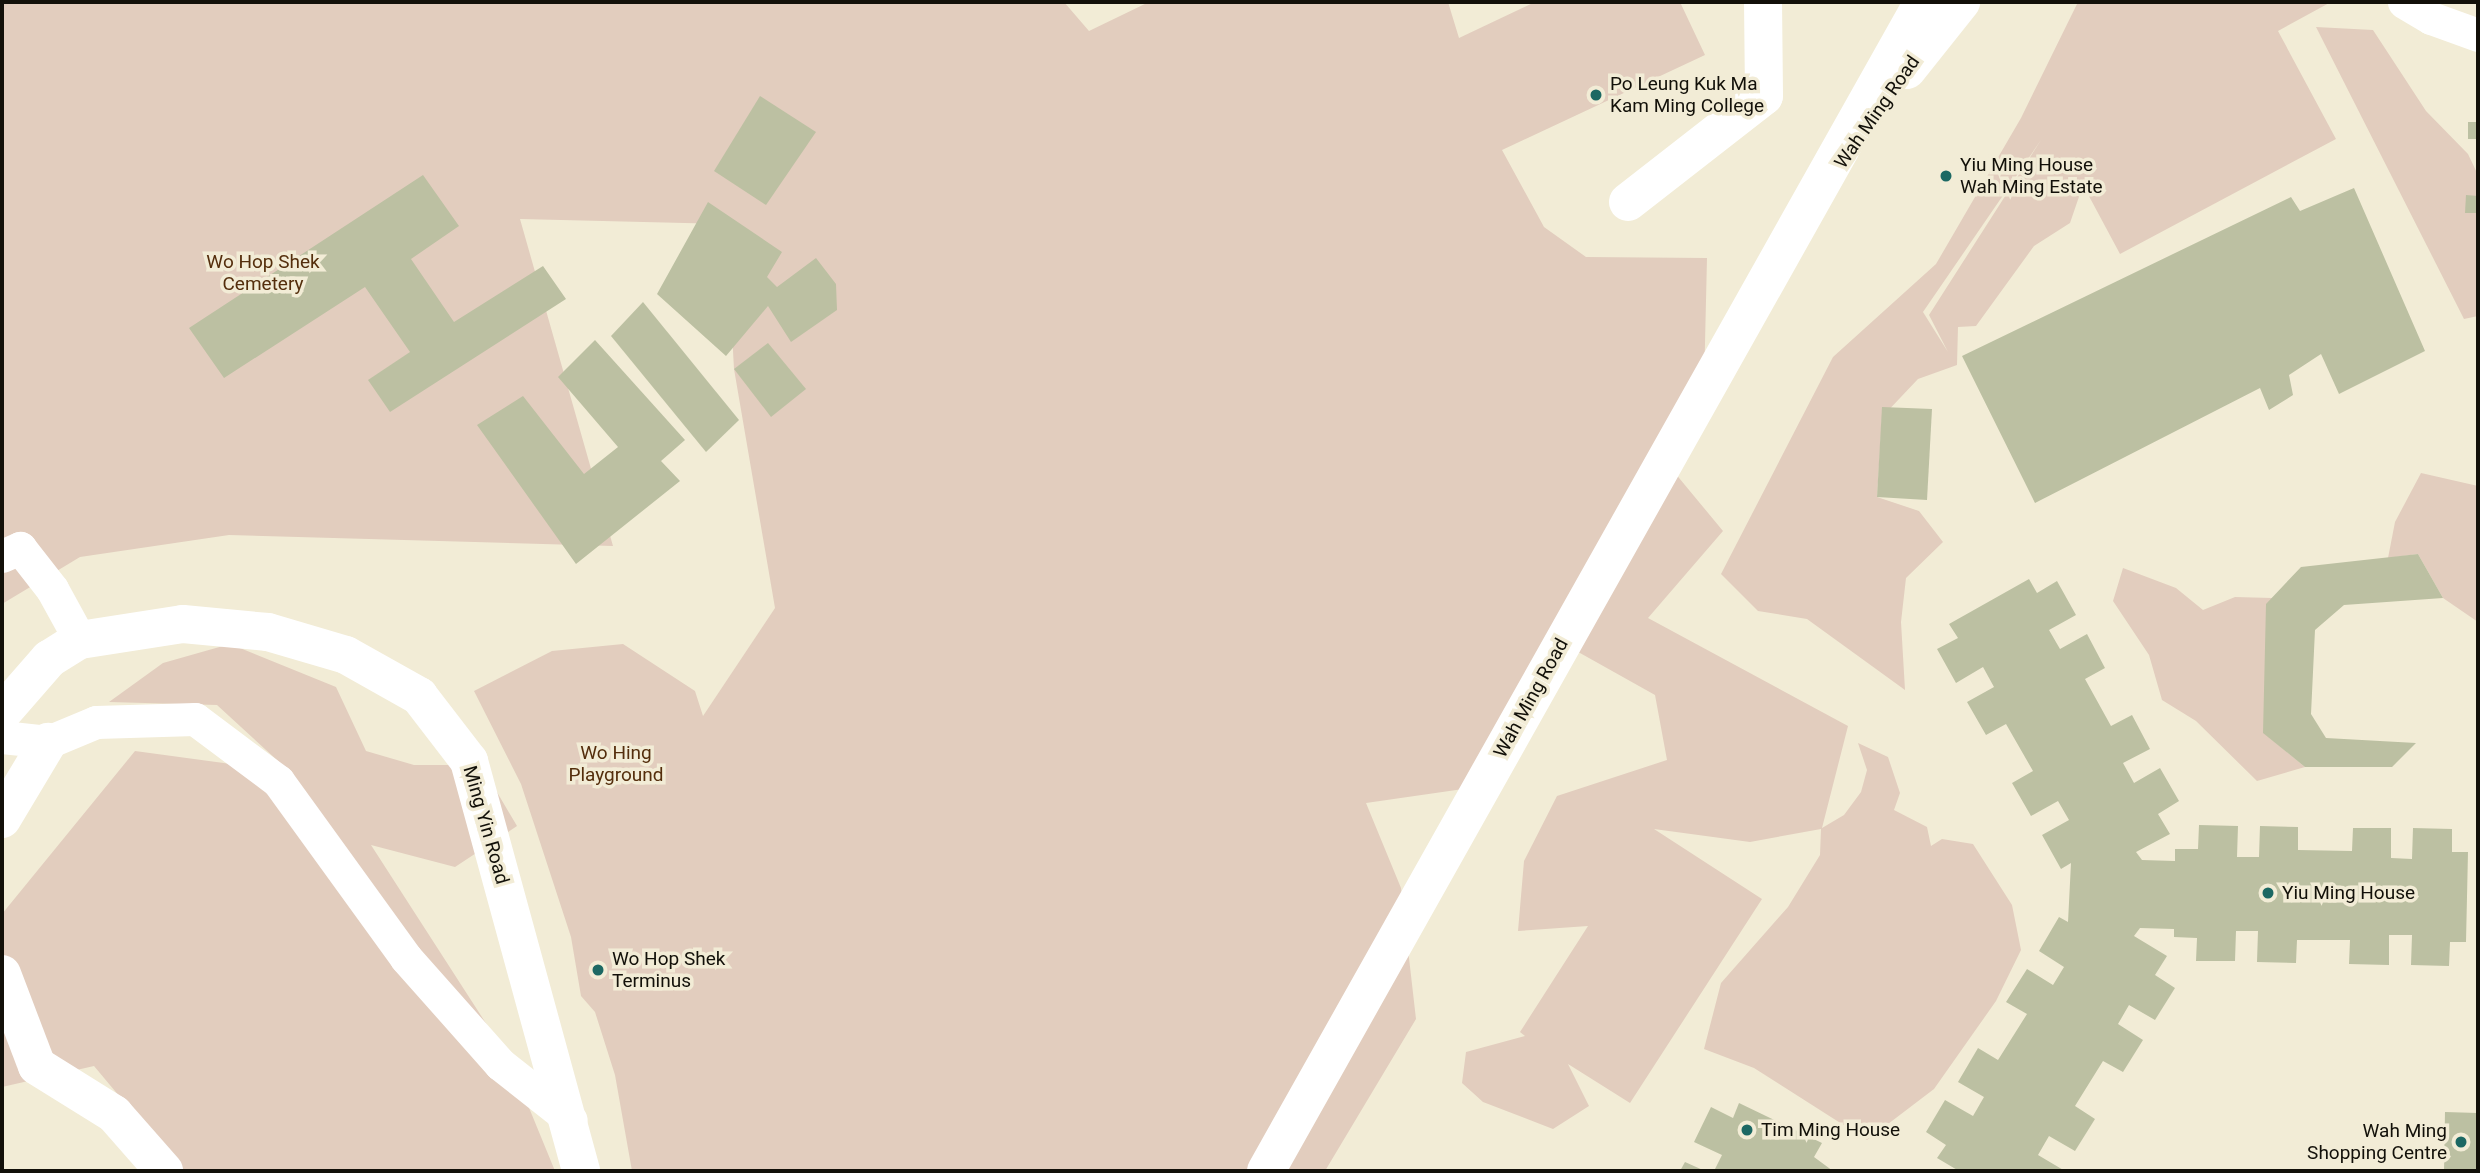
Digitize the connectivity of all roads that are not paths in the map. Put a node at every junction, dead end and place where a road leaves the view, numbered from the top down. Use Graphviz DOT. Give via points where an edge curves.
graph roads {
  1 [pos="1763,2"];
  2 [pos="1923,2"];
  3 [pos="1961,2"];
  4 [pos="2404,2"];
  5 [pos="2478,35"];
  6 [pos="1628,202"];
  7 [pos="1796,225"];
  8 [pos="2,556"];
  9 [pos="79,640"];
  10 [pos="2,713"];
  11 [pos="2,737"];
  12 [pos="48,742"];
  13 [pos="2,819"];
  14 [pos="2,974"];
  15 [pos="19,1062"];
  16 [pos="571,1119"];
  17 [pos="163,1171"];
  18 [pos="581,1171"];
  19 [pos="1266,1171"];
  1 -- 6 [label="street" via="1764,96"];
  2 -- 7 [label="street, Wah Ming Road"];
  3 -- 7 [label="street, Wah Ming Road"];
  4 -- 5 [label="lane" via="2431,19"];
  7 -- 19 [label="street, Wah Ming Road"];
  8 -- 9 [label="lane" via="20,548 52,589"];
  9 -- 10 [label="street, Ming Yin Road" via="49,659"];
  9 -- 16 [label="street, Ming Yin Road" via="183,624 268,632 346,655 419,696 469,761"];
  11 -- 12 [label="lane"];
  12 -- 13 [label="street"];
  12 -- 16 [label="lane" via="96,722 195,719 278,781 406,958 500,1064"];
  14 -- 15 [label="street"];
  15 -- 17 [label="street" via="114,1114"];
  16 -- 18 [label="street, Ming Yin Road"];
}
